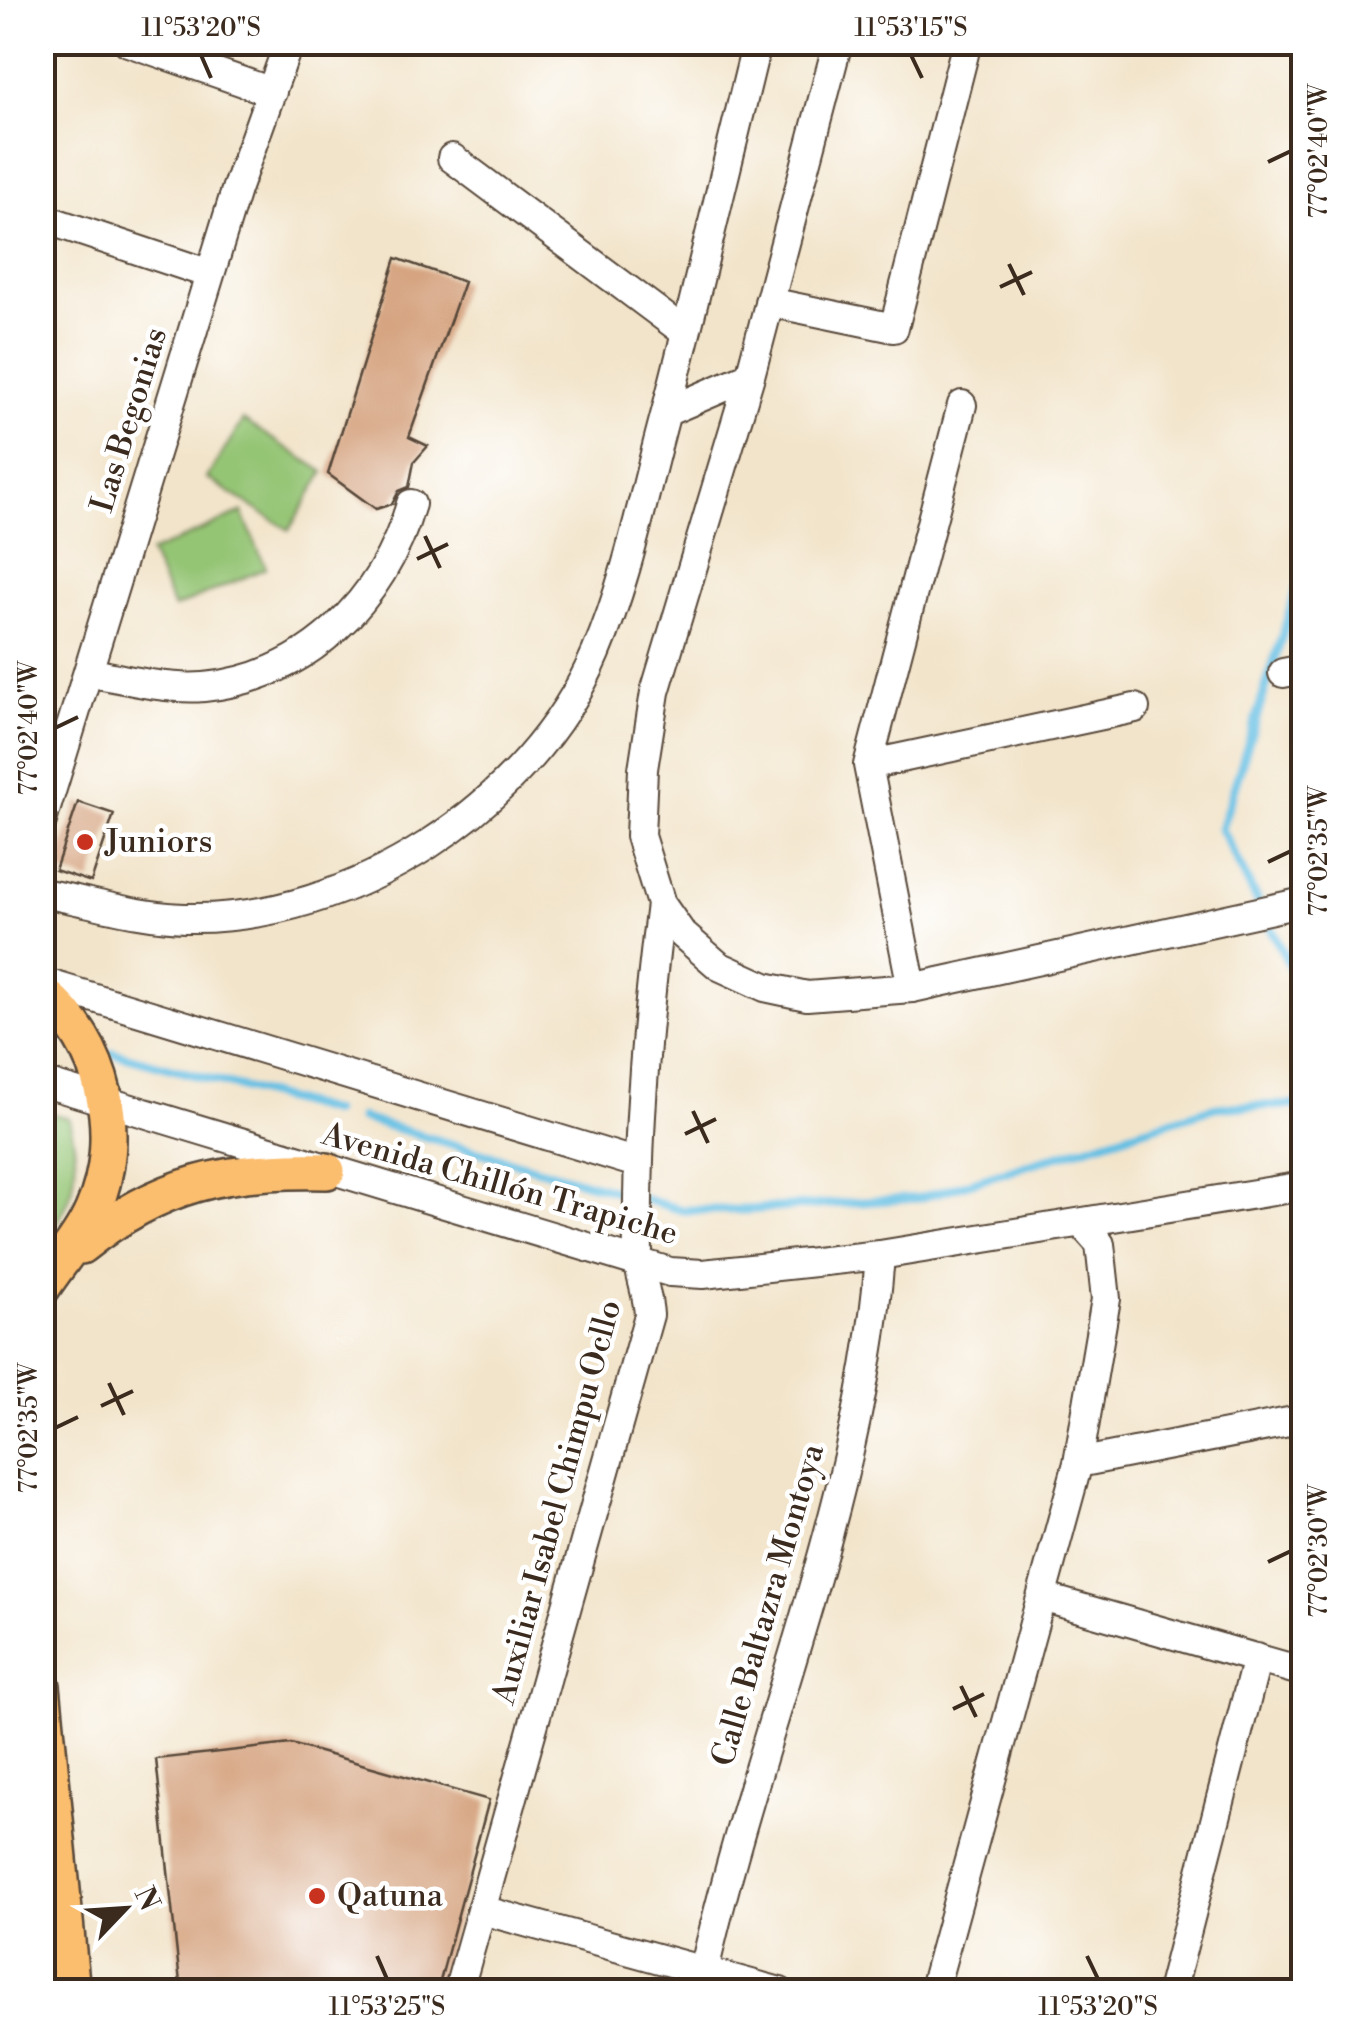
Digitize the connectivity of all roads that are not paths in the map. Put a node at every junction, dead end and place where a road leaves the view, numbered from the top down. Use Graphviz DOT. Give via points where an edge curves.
graph roads {
  1 [pos="128,42"];
  2 [pos="290,42"];
  3 [pos="757,42"];
  4 [pos="838,42"];
  5 [pos="967,42"];
  6 [pos="272,92"];
  7 [pos="452,158"];
  8 [pos="42,218"];
  9 [pos="210,274"];
  10 [pos="769,302"];
  11 [pos="686,333"];
  12 [pos="750,376"];
  13 [pos="962,405"];
  14 [pos="666,412"];
  15 [pos="411,504"];
  16 [pos="88,672"];
  17 [pos="1135,708"];
  18 [pos="868,765"];
  19 [pos="42,822"];
  20 [pos="42,894"];
  21 [pos="1304,902"];
  22 [pos="662,904"];
  23 [pos="42,982"];
  24 [pos="912,988"];
  25 [pos="42,993"];
  26 [pos="42,1082"];
  27 [pos="105,1100"];
  28 [pos="637,1163"];
  29 [pos="327,1172"];
  30 [pos="1304,1186"];
  31 [pos="1083,1225"];
  32 [pos="880,1255"];
  33 [pos="638,1262"];
  34 [pos="52,1275"];
  35 [pos="1304,1419"];
  36 [pos="1078,1463"];
  37 [pos="1042,1597"];
  38 [pos="1258,1658"];
  39 [pos="1304,1672"];
  40 [pos="42,1686"];
  41 [pos="46,1748"];
  42 [pos="482,1910"];
  43 [pos="704,1970"];
  44 [pos="72,1992"];
  45 [pos="458,1992"];
  46 [pos="780,1992"];
  47 [pos="933,1992"];
  48 [pos="1171,1992"];
  1 -- 6 [label="street"];
  2 -- 6 [label="street, Las Begonias"];
  3 -- 11 [label="street"];
  4 -- 10 [label="street"];
  5 -- 10 [label="street" via="894,328"];
  6 -- 9 [label="street, Las Begonias"];
  7 -- 11 [label="street"];
  8 -- 9 [label="street"];
  9 -- 16 [label="street, Las Begonias"];
  10 -- 12 [label="street"];
  11 -- 14 [label="street"];
  12 -- 14 [label="street"];
  12 -- 22 [label="street" via="652,712 640,836"];
  13 -- 18 [label="street"];
  14 -- 20 [label="street" via="596,655 520,771 446,837 337,889 273,910 184,918"];
  15 -- 16 [label="street" via="400,541 370,595 340,627 290,661 244,680 201,687"];
  16 -- 19 [label="street, Las Begonias"];
  17 -- 18 [label="street"];
  18 -- 24 [label="street"];
  21 -- 24 [label="street"];
  22 -- 24 [label="street" via="682,934 719,966 765,987 807,996"];
  22 -- 28 [label="street, Auxiliar Isabel Chimpu Ocllo"];
  23 -- 28 [label="street, Avenida Chillón Trapiche"];
  25 -- 27 [label="main road" via="80,1033"];
  26 -- 27 [label="street, Avenida Chillón Trapiche"];
  27 -- 29 [label="street, Avenida Chillón Trapiche"];
  27 -- 34 [label="main road" via="108,1161 102,1188"];
  28 -- 33 [label="street, Auxiliar Isabel Chimpu Ocllo"];
  29 -- 33 [label="street, Avenida Chillón Trapiche"];
  29 -- 34 [label="main road" via="251,1173 172,1189 110,1222"];
  30 -- 31 [label="street, Avenida Chillón Trapiche"];
  31 -- 32 [label="street, Avenida Chillón Trapiche"];
  31 -- 36 [label="street" via="1100,1244 1106,1300"];
  32 -- 33 [label="street, Avenida Chillón Trapiche" via="703,1274"];
  32 -- 43 [label="street, Calle Baltazra Montoya" via="870,1350 846,1461"];
  33 -- 42 [label="street, Auxiliar Isabel Chimpu Ocllo" via="649,1315"];
  35 -- 36 [label="street"];
  36 -- 37 [label="street"];
  37 -- 38 [label="street"];
  37 -- 47 [label="street"];
  38 -- 39 [label="street"];
  38 -- 48 [label="street"];
  40 -- 41 [label="main road"];
  41 -- 44 [label="main road"];
  42 -- 43 [label="street"];
  42 -- 45 [label="street, Auxiliar Isabel Chimpu Ocllo"];
  43 -- 46 [label="street"];
}
